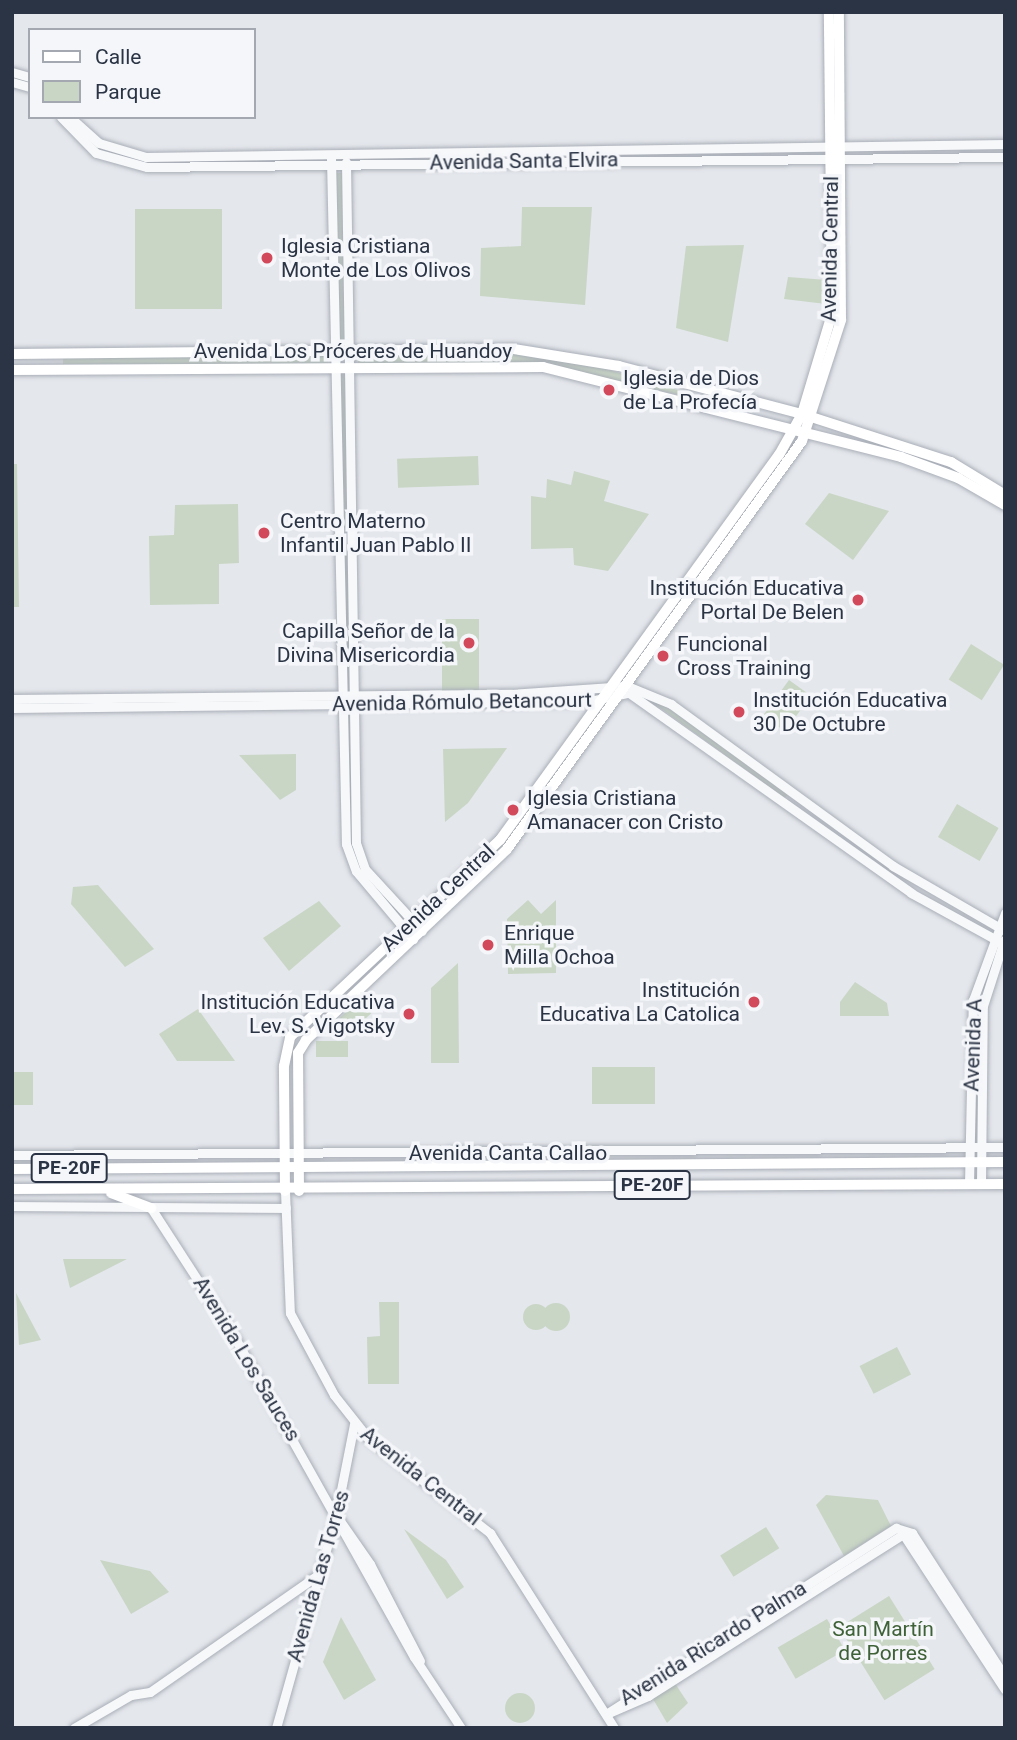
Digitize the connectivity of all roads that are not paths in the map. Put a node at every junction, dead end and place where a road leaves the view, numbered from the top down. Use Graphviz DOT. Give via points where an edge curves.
graph roads {
  1 [pos="828,12"];
  2 [pos="839,12"];
  3 [pos="63,119"];
  4 [pos="72,119"];
  5 [pos="1005,144"];
  6 [pos="497,151"];
  7 [pos="836,153"];
  8 [pos="331,154"];
  9 [pos="346,154"];
  10 [pos="1005,157"];
  11 [pos="497,162"];
  12 [pos="331,165"];
  13 [pos="346,165"];
  14 [pos="337,349"];
  15 [pos="349,349"];
  16 [pos="12,354"];
  17 [pos="345,365"];
  18 [pos="12,370"];
  19 [pos="806,415"];
  20 [pos="801,428"];
  21 [pos="1005,495"];
  22 [pos="1005,505"];
  23 [pos="619,690"];
  24 [pos="12,699"];
  25 [pos="602,699"];
  26 [pos="349,700"];
  27 [pos="12,708"];
  28 [pos="1005,913"];
  29 [pos="413,922"];
  30 [pos="404,930"];
  31 [pos="422,930"];
  32 [pos="1001,930"];
  33 [pos="413,939"];
  34 [pos="992,939"];
  35 [pos="1003,941"];
  36 [pos="981,1147"];
  37 [pos="1005,1147"];
  38 [pos="970,1148"];
  39 [pos="12,1155"];
  40 [pos="285,1160"];
  41 [pos="969,1162"];
  42 [pos="982,1162"];
  43 [pos="1005,1162"];
  44 [pos="298,1163"];
  45 [pos="12,1168"];
  46 [pos="969,1184"];
  47 [pos="982,1184"];
  48 [pos="1005,1184"];
  49 [pos="12,1189"];
  50 [pos="94,1189"];
  51 [pos="285,1191"];
  52 [pos="299,1191"];
  53 [pos="12,1206"];
  54 [pos="151,1208"];
  55 [pos="286,1208"];
  56 [pos="354,1424"];
  57 [pos="336,1515"];
  58 [pos="904,1531"];
  59 [pos="319,1573"];
  60 [pos="1005,1677"];
  61 [pos="1005,1690"];
  62 [pos="606,1714"];
  63 [pos="74,1728"];
  64 [pos="276,1728"];
  65 [pos="461,1728"];
  66 [pos="614,1728"];
  1 -- 7 [label="main road, Avenida Central"];
  2 -- 7 [label="main road, Avenida Central"];
  3 -- 12 [label="street, Avenida Santa Elvira" via="96,153 132,165"];
  4 -- 8 [label="street, Avenida Santa Elvira" via="94,140 133,155"];
  5 -- 7 [label="street, Avenida Santa Elvira"];
  6 -- 7 [label="street, Avenida Santa Elvira"];
  6 -- 9 [label="street, Avenida Santa Elvira"];
  6 -- 11 [label="street"];
  7 -- 10 [label="street, Avenida Santa Elvira"];
  7 -- 11 [label="street, Avenida Santa Elvira"];
  7 -- 19 [label="main road, Avenida Central" via="832,314"];
  8 -- 9 [label="street, Avenida Santa Elvira"];
  8 -- 12 [label="street"];
  9 -- 13 [label="street"];
  11 -- 13 [label="street, Avenida Santa Elvira"];
  12 -- 13 [label="street, Avenida Santa Elvira"];
  12 -- 14 [label="street"];
  13 -- 15 [label="street"];
  14 -- 15 [label="main road, Avenida Los Próceres de Huandoy"];
  14 -- 16 [label="main road, Avenida Los Próceres de Huandoy"];
  14 -- 17 [label="street"];
  15 -- 17 [label="street"];
  15 -- 19 [label="main road, Avenida Los Próceres de Huandoy" via="480,347 552,354"];
  17 -- 18 [label="main road, Avenida Los Próceres de Huandoy"];
  17 -- 20 [label="main road, Avenida Los Próceres de Huandoy" via="543,367"];
  17 -- 26 [label="street"];
  19 -- 20 [label="main road, Avenida Central"];
  19 -- 21 [label="main road, Avenida Los Próceres de Huandoy" via="951,462"];
  20 -- 22 [label="main road, Avenida Los Próceres de Huandoy" via="933,467"];
  20 -- 23 [label="main road, Avenida Central"];
  20 -- 23 [label="main road, Avenida Central"];
  23 -- 25 [label="main road, Avenida Central"];
  23 -- 26 [label="street, Avenida Rómulo Betancourt"];
  23 -- 31 [label="main road, Avenida Central" via="508,849"];
  23 -- 32 [label="street, Avenida Rómulo Betancourt" via="671,704 893,866"];
  23 -- 34 [label="street, Avenida Rómulo Betancourt" via="642,697 911,893"];
  24 -- 26 [label="street, Avenida Rómulo Betancourt"];
  25 -- 26 [label="street, Avenida Rómulo Betancourt"];
  25 -- 29 [label="main road, Avenida Central" via="500,841"];
  26 -- 27 [label="street, Avenida Rómulo Betancourt"];
  26 -- 29 [label="street" via="359,854"];
  26 -- 30 [label="street" via="348,852"];
  28 -- 32 [label="street, Avenida A"];
  29 -- 30 [label="main road, Avenida Central"];
  29 -- 31 [label="street"];
  30 -- 33 [label="street"];
  30 -- 40 [label="main road, Avenida Central" via="290,1037"];
  31 -- 33 [label="main road, Avenida Central"];
  32 -- 34 [label="street, Avenida A"];
  33 -- 44 [label="main road, Avenida Central" via="298,1054"];
  34 -- 35 [label="street, Avenida Rómulo Betancourt"];
  34 -- 38 [label="street, Avenida A" via="972,1000"];
  35 -- 36 [label="street, Avenida A" via="983,1006"];
  36 -- 37 [label="street, Avenida Canta Callao"];
  36 -- 38 [label="street, Avenida Canta Callao"];
  36 -- 42 [label="street, Avenida A"];
  38 -- 41 [label="street, Avenida A"];
  38 -- 44 [label="street, Avenida Canta Callao"];
  39 -- 40 [label="street, Avenida Canta Callao"];
  40 -- 44 [label="main road, Avenida Canta Callao / PE-20F"];
  40 -- 45 [label="main road, Avenida Canta Callao / PE-20F"];
  40 -- 51 [label="main road, Avenida Central"];
  41 -- 42 [label="main road, Avenida Canta Callao / PE-20F"];
  41 -- 44 [label="main road, Avenida Canta Callao / PE-20F"];
  41 -- 46 [label="street, Avenida A"];
  42 -- 43 [label="main road, Avenida Canta Callao / PE-20F"];
  42 -- 47 [label="street, Avenida A"];
  44 -- 51 [label="main road"];
  44 -- 52 [label="main road, Avenida Central"];
  46 -- 47 [label="main road, Avenida Canta Callao / PE-20F"];
  46 -- 52 [label="main road, Avenida Canta Callao / PE-20F"];
  47 -- 48 [label="main road, Avenida Canta Callao / PE-20F"];
  49 -- 50 [label="main road, Avenida Canta Callao / PE-20F"];
  50 -- 51 [label="main road, Avenida Canta Callao / PE-20F"];
  50 -- 54 [label="main road"];
  51 -- 52 [label="main road, Avenida Canta Callao / PE-20F"];
  51 -- 55 [label="street, Avenida Central"];
  53 -- 54 [label="street"];
  54 -- 55 [label="street"];
  54 -- 57 [label="street, Avenida Los Sauces"];
  55 -- 56 [label="street, Avenida Central" via="290,1312"];
  56 -- 57 [label="street, Avenida Las Torres"];
  56 -- 62 [label="street, Avenida Central" via="490,1532"];
  57 -- 59 [label="street, Avenida Las Torres"];
  57 -- 65 [label="street, Avenida Los Sauces"];
  58 -- 60 [label="street"];
  58 -- 61 [label="street"];
  58 -- 62 [label="street, Avenida Ricardo Palma" via="648,1696"];
  59 -- 63 [label="street" via="149,1692 131,1695"];
  59 -- 64 [label="street, Avenida Las Torres"];
  62 -- 66 [label="street, Avenida Central"];
}
